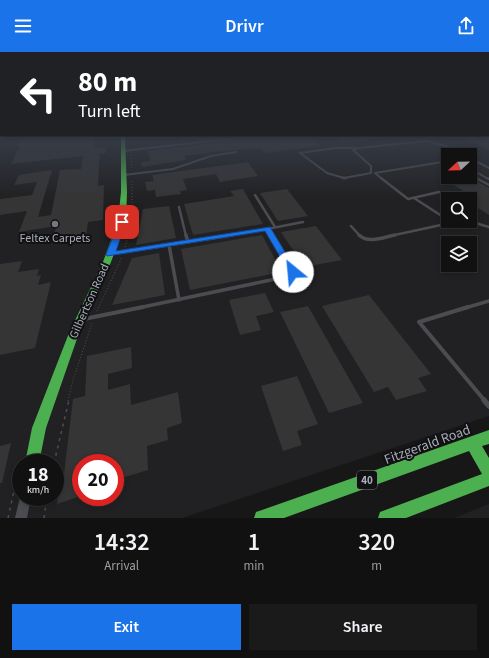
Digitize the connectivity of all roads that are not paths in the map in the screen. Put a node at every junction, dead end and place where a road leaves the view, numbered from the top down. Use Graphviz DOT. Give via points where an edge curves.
graph roads {
  1 [pos="127,156"];
  2 [pos="213,156"];
  3 [pos="305,156"];
  4 [pos="359,156"];
  5 [pos="441,162"];
  6 [pos="477,162"];
  7 [pos="489,168"];
  8 [pos="477,172"];
  9 [pos="128,175"];
  10 [pos="477,178"];
  11 [pos="489,179"];
  12 [pos="489,185"];
  13 [pos="439,192"];
  14 [pos="255,195"];
  15 [pos="414,198"];
  16 [pos="179,206"];
  17 [pos="441,216"];
  18 [pos="303,222"];
  19 [pos="477,223"];
  20 [pos="441,225"];
  21 [pos="351,226"];
  22 [pos="275,227"];
  23 [pos="489,227"];
  24 [pos="267,229"];
  25 [pos="188,242"];
  26 [pos="169,245"];
  27 [pos="110,254"];
  28 [pos="179,300"];
  29 [pos="489,301"];
  30 [pos="81,319"];
  31 [pos="489,406"];
  32 [pos="489,437"];
  33 [pos="472,443"];
  34 [pos="34,454"];
  35 [pos="489,460"];
  36 [pos="489,472"];
  37 [pos="489,479"];
  38 [pos="23,506"];
  39 [pos="21,518"];
  40 [pos="262,518"];
  41 [pos="386,518"];
  1 -- 9 [label="street, Gilbertson Road"];
  2 -- 9 [label="lane" via="173,169"];
  3 -- 4 [label="lane" via="327,173 344,178 371,173 371,166"];
  5 -- 15 [label="lane" via="375,173 408,199"];
  6 -- 7 [label="lane"];
  8 -- 11 [label="lane"];
  9 -- 27 [label="street, Gilbertson Road" via="122,222"];
  10 -- 12 [label="lane"];
  13 -- 15 [label="lane"];
  14 -- 22 [label="lane"];
  15 -- 17 [label="lane"];
  16 -- 25 [label="lane"];
  18 -- 22 [label="lane"];
  19 -- 23 [label="lane"];
  20 -- 21 [label="lane" via="369,240 362,238"];
  22 -- 24 [label="lane"];
  24 -- 25 [label="lane"];
  24 -- 28 [label="lane" via="291,267 293,272 290,276"];
  25 -- 26 [label="lane"];
  26 -- 27 [label="lane"];
  26 -- 28 [label="lane"];
  27 -- 30 [label="street, Gilbertson Road"];
  28 -- 30 [label="lane"];
  29 -- 31 [label="lane" via="420,322"];
  30 -- 34 [label="street, Gilbertson Road" via="39,428"];
  32 -- 33 [label="street, Fitzgerald Road / 40"];
  33 -- 35 [label="street"];
  33 -- 36 [label="street"];
  33 -- 40 [label="street, Fitzgerald Road / 40"];
  37 -- 41 [label="street"];
  38 -- 39 [label="street"];
}
